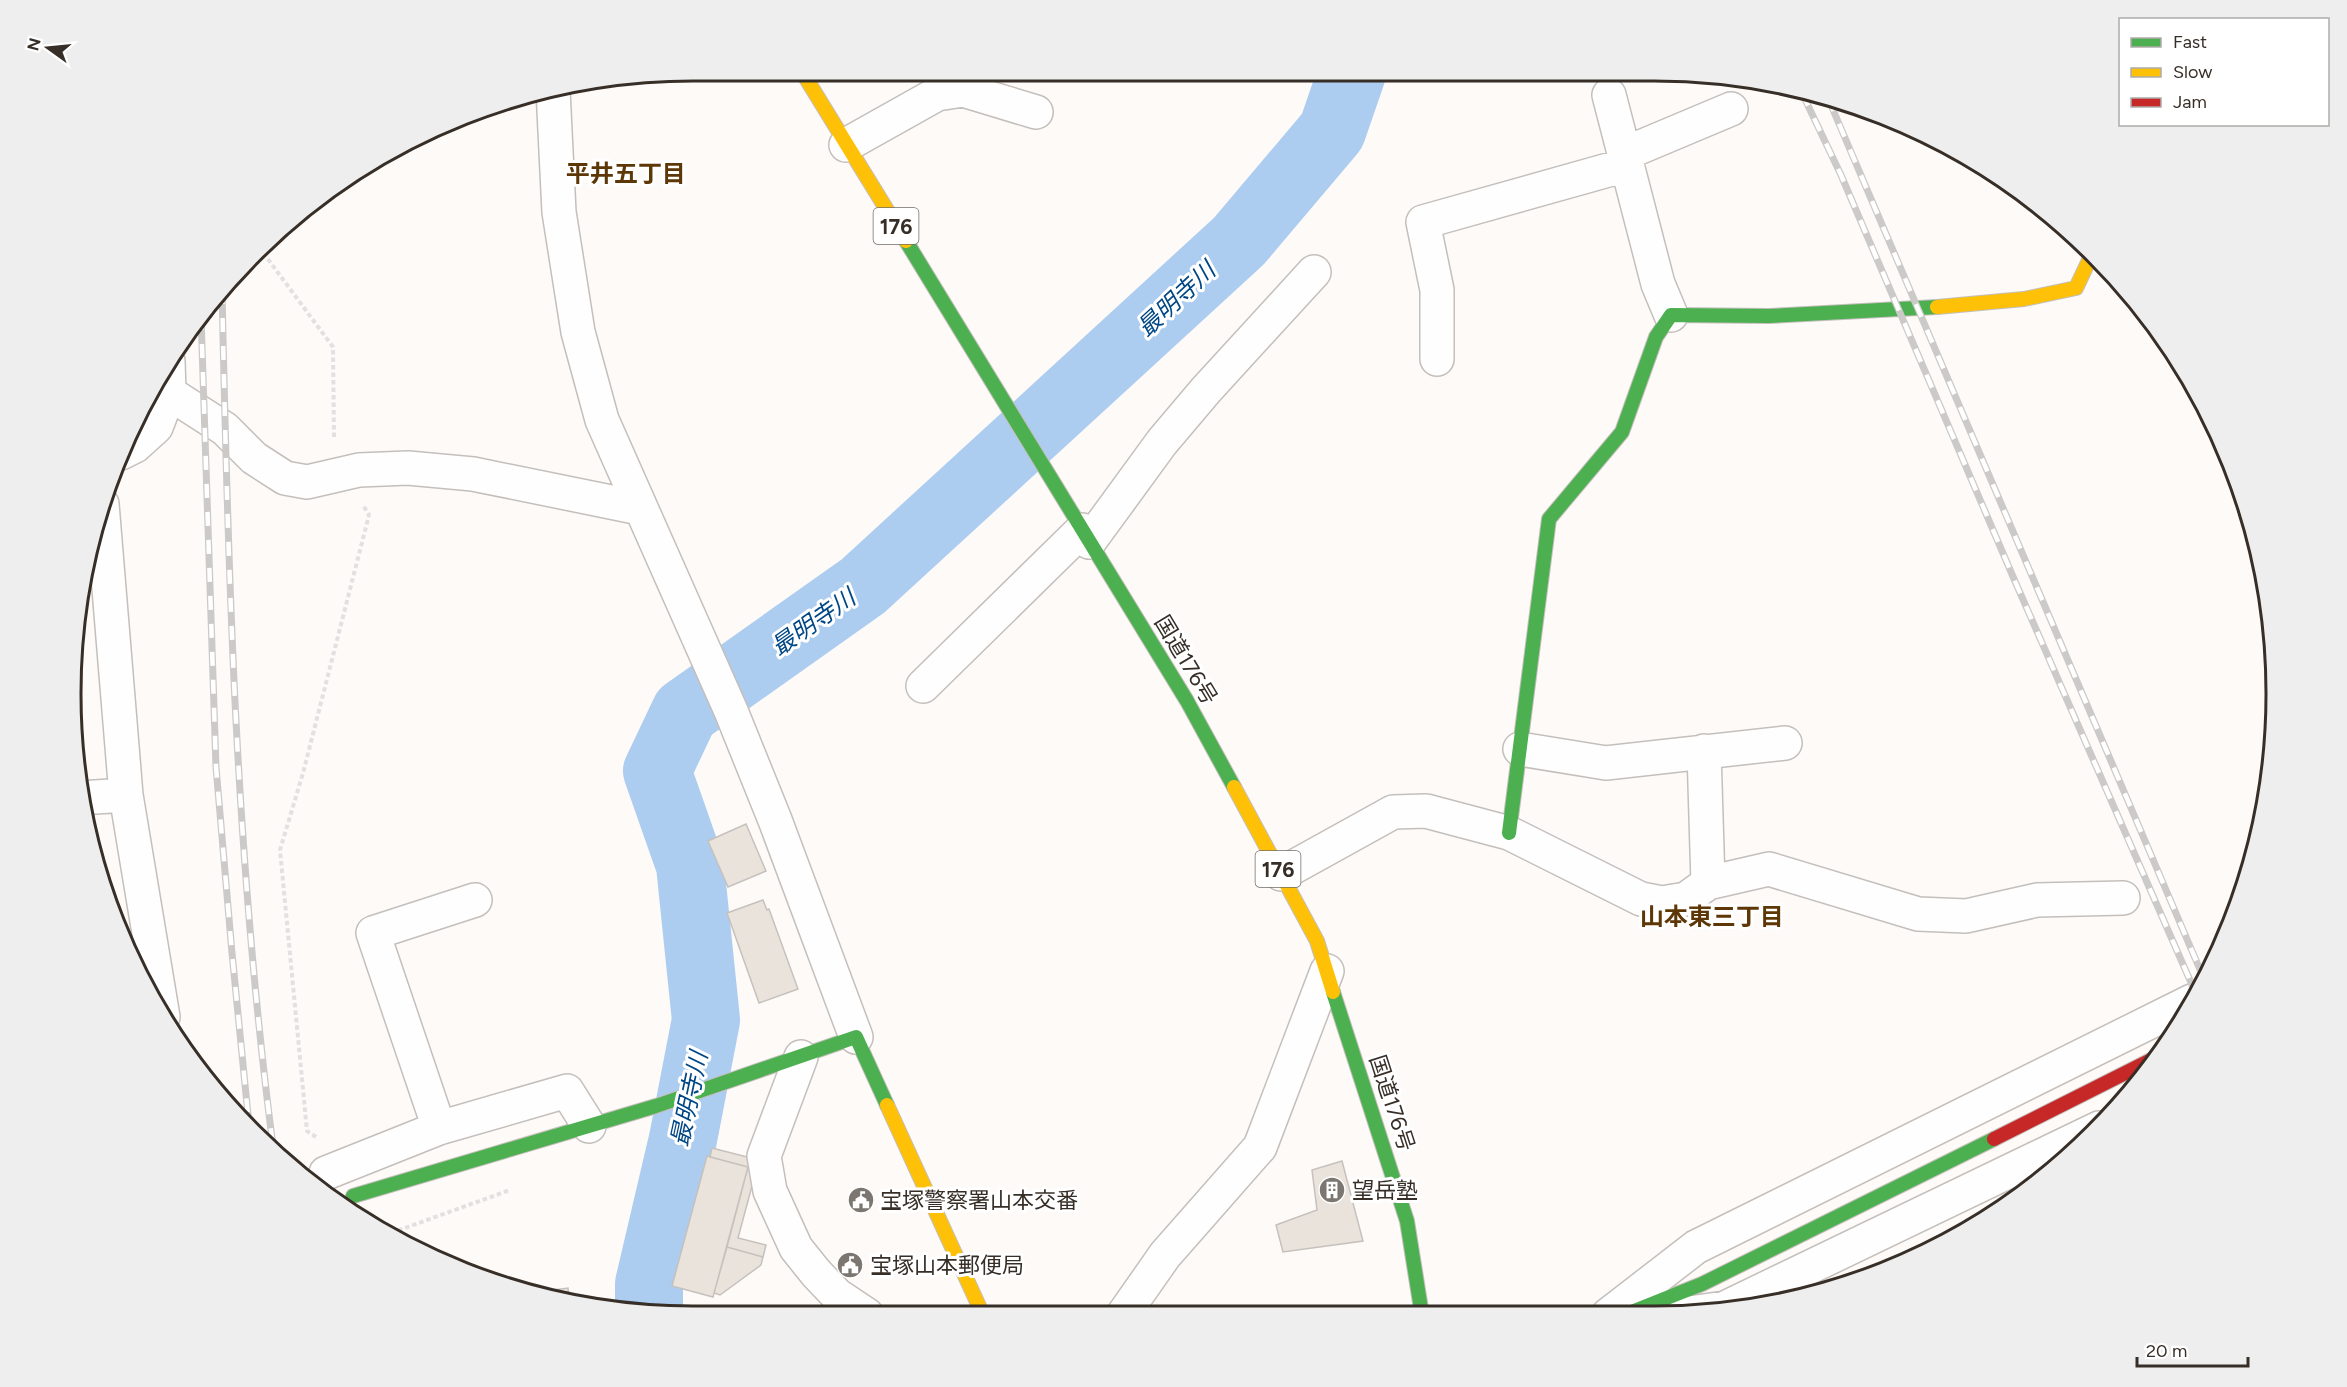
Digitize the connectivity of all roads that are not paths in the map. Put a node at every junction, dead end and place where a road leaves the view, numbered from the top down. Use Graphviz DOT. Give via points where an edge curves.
graph roads {
  1 [pos="808,81"];
  2 [pos="1609,95"];
  3 [pos="553,98"];
  4 [pos="1731,109"];
  5 [pos="1036,112"];
  6 [pos="846,145"];
  7 [pos="1625,159"];
  8 [pos="2088,262"];
  9 [pos="1314,272"];
  10 [pos="1671,315"];
  11 [pos="1437,359"];
  12 [pos="169,378"];
  13 [pos="167,380"];
  14 [pos="133,447"];
  15 [pos="640,508"];
  16 [pos="104,529"];
  17 [pos="1086,536"];
  18 [pos="923,686"];
  19 [pos="1785,742"];
  20 [pos="1520,749"];
  21 [pos="1704,751"];
  22 [pos="126,795"];
  23 [pos="90,797"];
  24 [pos="1509,833"];
  25 [pos="1281,874"];
  26 [pos="1708,883"];
  27 [pos="2123,898"];
  28 [pos="475,900"];
  29 [pos="1327,971"];
  30 [pos="159,992"];
  31 [pos="2180,1007"];
  32 [pos="856,1037"];
  33 [pos="801,1057"];
  34 [pos="2139,1066"];
  35 [pos="589,1126"];
  36 [pos="439,1128"];
  37 [pos="2071,1142"];
  38 [pos="326,1173"];
  39 [pos="353,1196"];
  40 [pos="1743,1299"];
  41 [pos="854,1306"];
  42 [pos="979,1306"];
  43 [pos="1129,1306"];
  44 [pos="1421,1306"];
  45 [pos="1619,1306"];
  46 [pos="1646,1306"];
  1 -- 6 [label="main road, 国道176号 / 176"];
  2 -- 7 [label="street"];
  3 -- 15 [label="street" via="559,212 578,332 602,420"];
  4 -- 7 [label="street"];
  5 -- 6 [label="street" via="963,90 937,94"];
  6 -- 17 [label="main road, 国道176号 / 176"];
  7 -- 10 [label="street" via="1658,284"];
  7 -- 11 [label="street" via="1423,222 1437,290"];
  8 -- 10 [label="main road" via="2076,288 1989,304 1719,318"];
  9 -- 17 [label="street" via="1177,425"];
  10 -- 20 [label="main road" via="1656,337 1622,432 1549,519"];
  12 -- 15 [label="street" via="254,458 285,478 307,482 359,470 408,468 473,474"];
  13 -- 14 [label="street" via="156,427"];
  15 -- 32 [label="street" via="731,711"];
  16 -- 22 [label="street"];
  17 -- 18 [label="street"];
  17 -- 25 [label="main road, 国道176号 / 176" via="1187,701"];
  19 -- 21 [label="street"];
  20 -- 21 [label="street" via="1606,764"];
  20 -- 24 [label="main road"];
  21 -- 26 [label="street"];
  22 -- 23 [label="street"];
  22 -- 30 [label="street"];
  24 -- 25 [label="street" via="1426,811 1393,812"];
  24 -- 26 [label="street" via="1641,899 1662,903 1686,899"];
  25 -- 29 [label="main road, 国道176号 / 176" via="1317,941"];
  26 -- 27 [label="street" via="1769,869 1918,914 1966,916 2037,900"];
  28 -- 36 [label="street" via="373,933"];
  29 -- 43 [label="street" via="1260,1147 1165,1255"];
  29 -- 44 [label="main road, 国道176号 / 176" via="1407,1221"];
  31 -- 45 [label="street" via="1696,1246"];
  32 -- 33 [label="main road"];
  32 -- 42 [label="main road"];
  33 -- 35 [label="main road"];
  33 -- 41 [label="street" via="765,1156 770,1191 802,1257 837,1295"];
  34 -- 46 [label="main road" via="1712,1279"];
  35 -- 36 [label="street" via="567,1091"];
  35 -- 39 [label="main road"];
  36 -- 38 [label="street"];
  37 -- 40 [label="street"];
}
